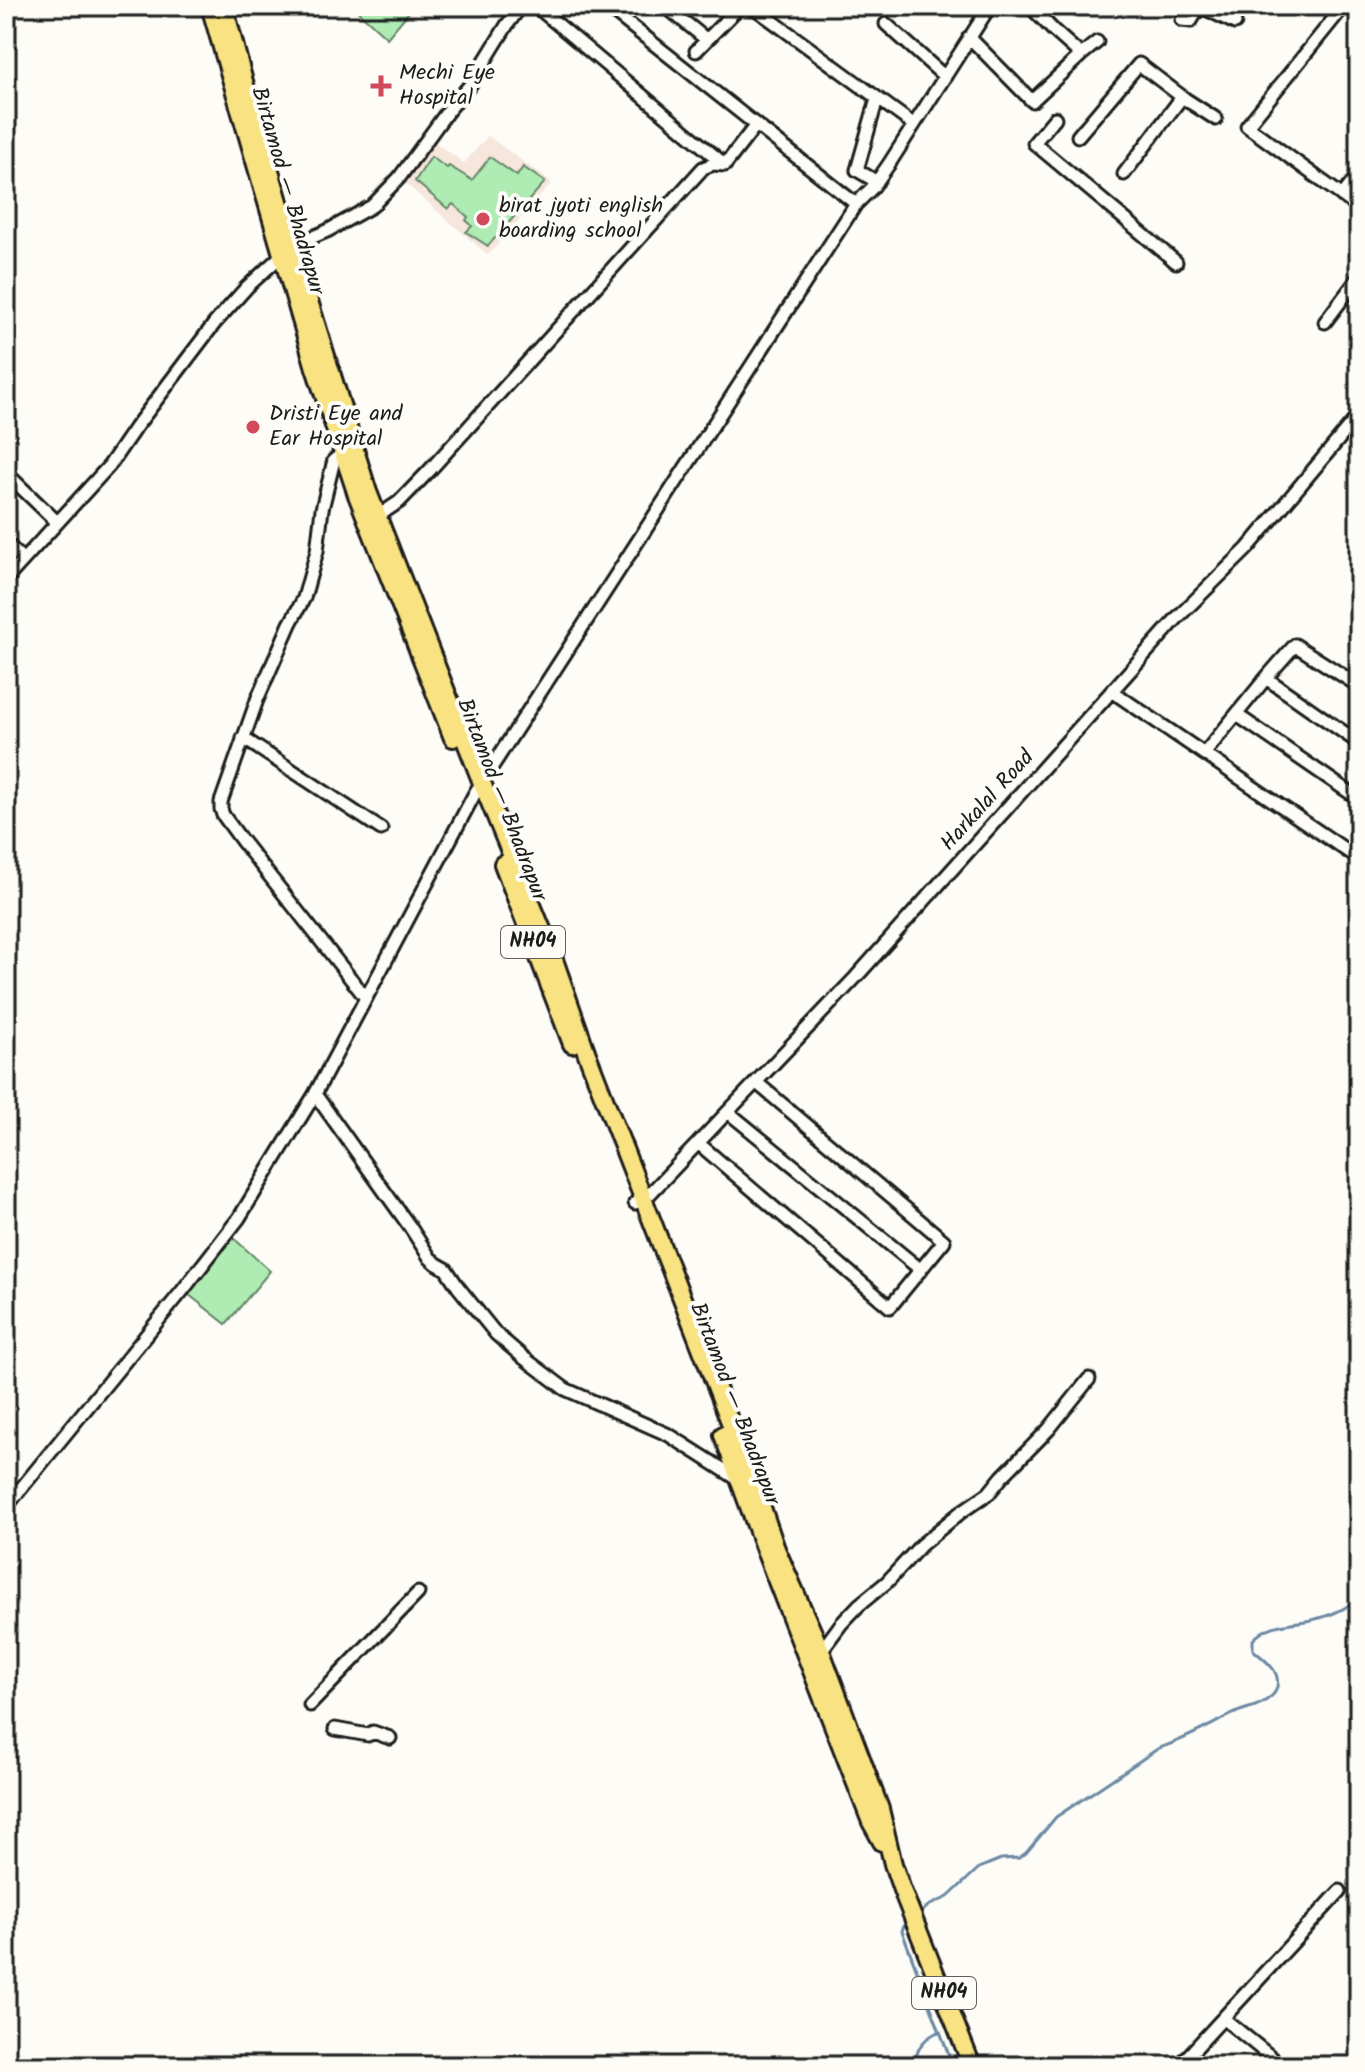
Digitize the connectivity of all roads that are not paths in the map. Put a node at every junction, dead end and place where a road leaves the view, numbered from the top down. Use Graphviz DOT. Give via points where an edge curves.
graph roads {
  1 [pos="210,6"];
  2 [pos="224,6"];
  3 [pos="521,6"];
  4 [pos="536,6"];
  5 [pos="606,6"];
  6 [pos="665,6"];
  7 [pos="740,6"];
  8 [pos="752,6"];
  9 [pos="990,6"];
  10 [pos="1030,6"];
  11 [pos="1200,6"];
  12 [pos="1344,6"];
  13 [pos="1182,20"];
  14 [pos="1235,23"];
  15 [pos="886,24"];
  16 [pos="969,37"];
  17 [pos="707,40"];
  18 [pos="1097,42"];
  19 [pos="696,51"];
  20 [pos="1081,55"];
  21 [pos="945,77"];
  22 [pos="237,78"];
  23 [pos="1182,97"];
  24 [pos="877,99"];
  25 [pos="1055,118"];
  26 [pos="1216,119"];
  27 [pos="756,125"];
  28 [pos="914,125"];
  29 [pos="1078,136"];
  30 [pos="725,165"];
  31 [pos="1124,174"];
  32 [pos="1359,174"];
  33 [pos="877,182"];
  34 [pos="1342,196"];
  35 [pos="856,204"];
  36 [pos="1359,208"];
  37 [pos="288,251"];
  38 [pos="1176,262"];
  39 [pos="1359,277"];
  40 [pos="1325,322"];
  41 [pos="1359,415"];
  42 [pos="341,427"];
  43 [pos="343,453"];
  44 [pos="6,473"];
  45 [pos="378,516"];
  46 [pos="57,522"];
  47 [pos="6,543"];
  48 [pos="23,560"];
  49 [pos="6,579"];
  50 [pos="1266,678"];
  51 [pos="1359,686"];
  52 [pos="1113,692"];
  53 [pos="1237,715"];
  54 [pos="243,738"];
  55 [pos="1359,743"];
  56 [pos="1204,754"];
  57 [pos="479,788"];
  58 [pos="1359,799"];
  59 [pos="381,829"];
  60 [pos="1359,859"];
  61 [pos="366,998"];
  62 [pos="757,1083"];
  63 [pos="315,1094"];
  64 [pos="728,1112"];
  65 [pos="698,1143"];
  66 [pos="639,1202"];
  67 [pos="921,1270"];
  68 [pos="1089,1379"];
  69 [pos="747,1481"];
  70 [pos="6,1507"];
  71 [pos="418,1593"];
  72 [pos="821,1651"];
  73 [pos="310,1705"];
  74 [pos="335,1729"];
  75 [pos="390,1738"];
  76 [pos="893,1864"];
  77 [pos="1340,1891"];
  78 [pos="1223,2018"];
  79 [pos="972,2066"];
  80 [pos="1179,2066"];
  81 [pos="1282,2066"];
  1 -- 22 [label="main road, Birtamod — Bhadrapur / NH04"];
  2 -- 22 [label="main road, Birtamod — Bhadrapur / NH04"];
  3 -- 37 [label="street" via="470,85 399,178 372,206"];
  4 -- 30 [label="street"];
  5 -- 27 [label="street"];
  6 -- 17 [label="street"];
  7 -- 17 [label="street"];
  8 -- 24 [label="street"];
  9 -- 16 [label="street"];
  10 -- 20 [label="street"];
  11 -- 13 [label="street" via="1191,21"];
  11 -- 14 [label="street"];
  12 -- 34 [label="street" via="1247,126"];
  15 -- 21 [label="street"];
  16 -- 20 [label="street" via="1032,101"];
  16 -- 21 [label="street"];
  17 -- 19 [label="street"];
  18 -- 20 [label="street"];
  21 -- 28 [label="street"];
  22 -- 37 [label="main road, Birtamod — Bhadrapur / NH04"];
  23 -- 26 [label="street"];
  23 -- 29 [label="street" via="1139,64"];
  23 -- 31 [label="street"];
  24 -- 28 [label="street"];
  24 -- 33 [label="street" via="857,170"];
  25 -- 38 [label="street" via="1034,143"];
  27 -- 30 [label="street"];
  27 -- 35 [label="street"];
  28 -- 33 [label="street"];
  30 -- 45 [label="street" via="703,168 429,471"];
  32 -- 34 [label="street"];
  33 -- 35 [label="street"];
  34 -- 36 [label="street"];
  35 -- 57 [label="street"];
  37 -- 42 [label="main road, Birtamod — Bhadrapur / NH04"];
  37 -- 46 [label="street" via="214,324 109,466"];
  39 -- 40 [label="street"];
  41 -- 52 [label="street, Harkalal Road" via="1247,549"];
  42 -- 43 [label="main road, Birtamod — Bhadrapur / NH04"];
  42 -- 45 [label="main road, Birtamod — Bhadrapur / NH04"];
  43 -- 54 [label="street" via="334,460 304,598"];
  43 -- 57 [label="main road, Birtamod — Bhadrapur / NH04"];
  44 -- 46 [label="street"];
  45 -- 57 [label="main road, Birtamod — Bhadrapur / NH04"];
  46 -- 48 [label="street"];
  47 -- 48 [label="street"];
  48 -- 49 [label="street"];
  50 -- 51 [label="street" via="1295,645"];
  50 -- 53 [label="street"];
  50 -- 55 [label="street"];
  52 -- 56 [label="street"];
  52 -- 62 [label="street, Harkalal Road"];
  53 -- 56 [label="street"];
  53 -- 58 [label="street"];
  54 -- 59 [label="street"];
  54 -- 61 [label="street" via="221,802 223,815"];
  56 -- 60 [label="street"];
  57 -- 61 [label="street"];
  57 -- 66 [label="main road, Birtamod — Bhadrapur / NH04" via="552,954 582,1056"];
  61 -- 63 [label="street"];
  62 -- 64 [label="street, Harkalal Road"];
  62 -- 67 [label="street" via="944,1241"];
  63 -- 69 [label="street" via="430,1258 446,1269 496,1334 565,1389 669,1435"];
  63 -- 70 [label="street" via="229,1234"];
  64 -- 65 [label="street, Harkalal Road"];
  64 -- 67 [label="street"];
  65 -- 66 [label="street, Harkalal Road"];
  65 -- 67 [label="street" via="890,1307"];
  66 -- 69 [label="main road, Birtamod — Bhadrapur / NH04"];
  68 -- 72 [label="street" via="989,1493 921,1545"];
  69 -- 72 [label="main road, Birtamod — Bhadrapur / NH04"];
  69 -- 76 [label="main road, Birtamod — Bhadrapur / NH04" via="770,1562 871,1822"];
  71 -- 73 [label="street"];
  72 -- 76 [label="main road, Birtamod — Bhadrapur / NH04" via="880,1809"];
  74 -- 75 [label="street"];
  76 -- 79 [label="main road, Birtamod — Bhadrapur / NH04"];
  77 -- 78 [label="street"];
  78 -- 80 [label="street"];
  78 -- 81 [label="street"];
}
